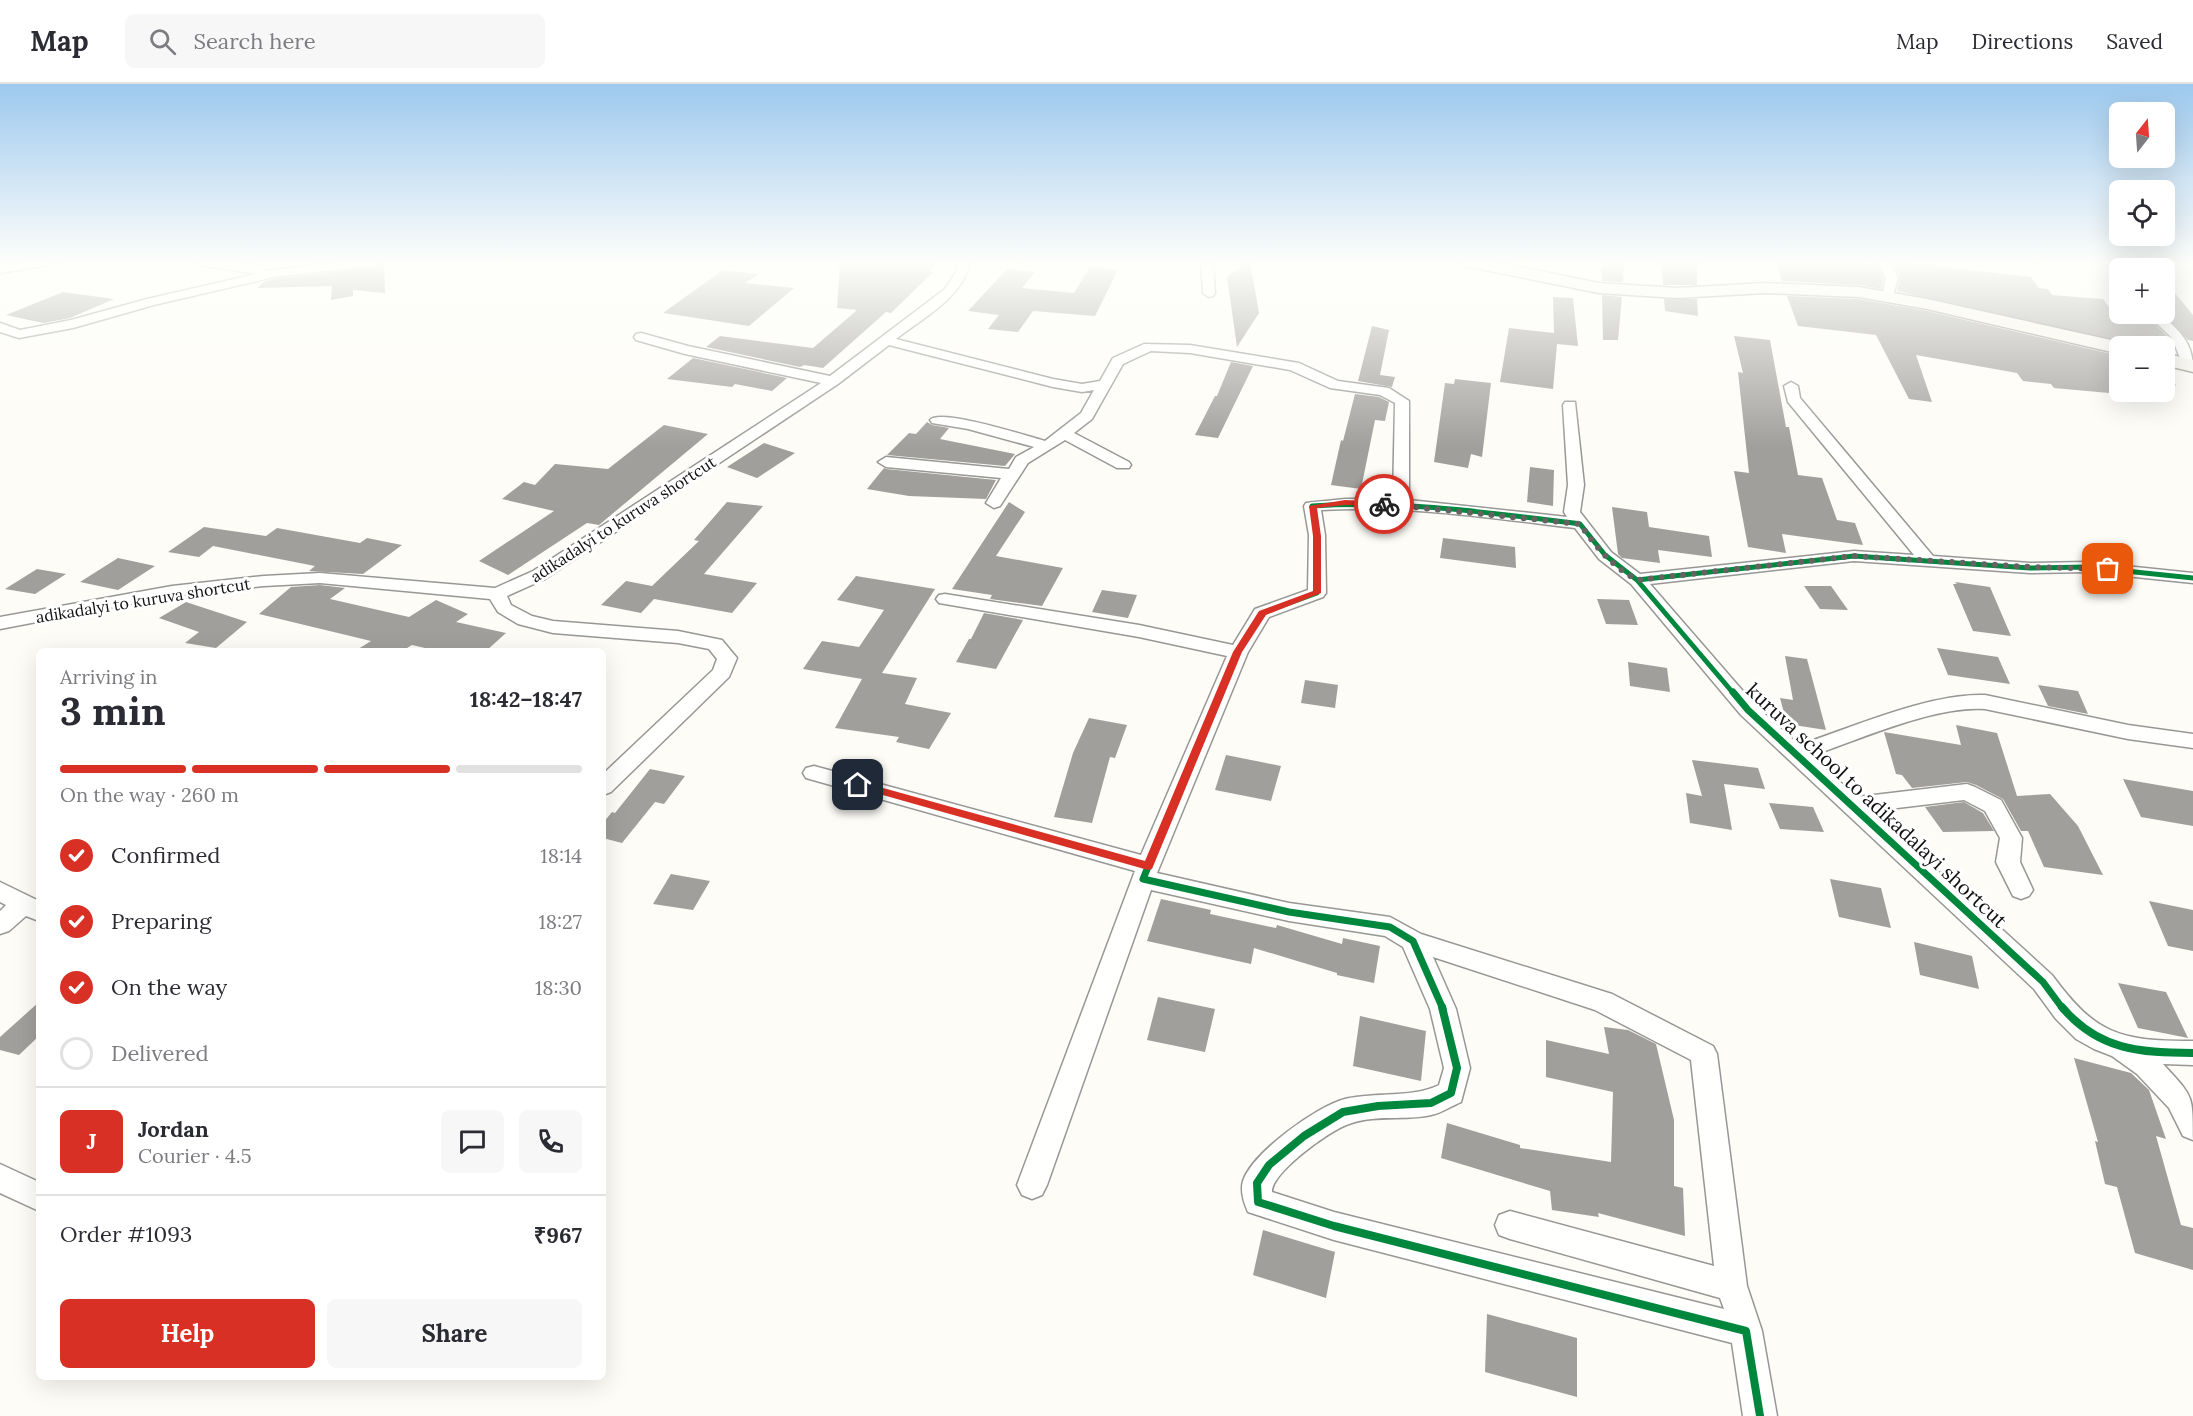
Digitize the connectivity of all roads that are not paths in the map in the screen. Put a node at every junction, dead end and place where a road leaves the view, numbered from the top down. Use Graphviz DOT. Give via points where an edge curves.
graph roads {
  1 [pos="76,323"];
  2 [pos="908,323"];
  3 [pos="2009,323"];
  4 [pos="2164,324"];
  5 [pos="0,327"];
  6 [pos="641,337"];
  7 [pos="886,340"];
  8 [pos="2109,346"];
  9 [pos="2175,362"];
  10 [pos="2191,366"];
  11 [pos="833,381"];
  12 [pos="1105,384"];
  13 [pos="1791,386"];
  14 [pos="1570,405"];
  15 [pos="937,420"];
  16 [pos="1064,434"];
  17 [pos="1048,446"];
  18 [pos="886,462"];
  19 [pos="1123,465"];
  20 [pos="1012,473"];
  21 [pos="994,503"];
  22 [pos="1401,505"];
  23 [pos="1580,524"];
  24 [pos="1928,561"];
  25 [pos="2193,578"];
  26 [pos="1637,580"];
  27 [pos="497,594"];
  28 [pos="945,599"];
  29 [pos="0,623"];
  30 [pos="1238,652"];
  31 [pos="2193,741"];
  32 [pos="1795,754"];
  33 [pos="814,772"];
  34 [pos="606,783"];
  35 [pos="1851,806"];
  36 [pos="1145,872"];
  37 [pos="2021,890"];
  38 [pos="0,891"];
  39 [pos="32,908"];
  40 [pos="0,924"];
  41 [pos="1413,941"];
  42 [pos="2122,1047"];
  43 [pos="2193,1053"];
  44 [pos="2193,1127"];
  45 [pos="0,1178"];
  46 [pos="1032,1185"];
  47 [pos="36,1196"];
  48 [pos="1510,1225"];
  49 [pos="1732,1286"];
  50 [pos="1746,1331"];
  51 [pos="1760,1416"];
  1 -- 5 [label="street" via="19,334"];
  2 -- 7 [label="street, adikadalyi to kuruva shortcut"];
  3 -- 8 [label="main road"];
  4 -- 10 [label="street" via="2178,336"];
  6 -- 11 [label="street"];
  7 -- 11 [label="street, adikadalyi to kuruva shortcut"];
  7 -- 12 [label="street" via="1053,383 1082,388"];
  9 -- 10 [label="main road"];
  11 -- 27 [label="street, adikadalyi to kuruva shortcut" via="539,575"];
  12 -- 16 [label="street" via="1087,416"];
  12 -- 22 [label="street" via="1118,361 1149,347 1263,359 1294,366 1335,385 1384,391 1402,401"];
  13 -- 24 [label="street" via="1793,399"];
  14 -- 23 [label="street" via="1576,485 1572,512"];
  15 -- 17 [label="street"];
  16 -- 17 [label="street"];
  16 -- 19 [label="street"];
  17 -- 20 [label="street" via="1022,460"];
  18 -- 20 [label="street"];
  20 -- 21 [label="street"];
  22 -- 23 [label="street"];
  22 -- 30 [label="street" via="1312,506 1317,536 1317,593 1262,613"];
  23 -- 26 [label="street, kuruva school to adikadalayi shortcut" via="1601,552"];
  24 -- 25 [label="street" via="2087,567"];
  24 -- 26 [label="street" via="1854,556"];
  26 -- 32 [label="street, kuruva school to adikadalayi shortcut" via="1748,710"];
  27 -- 29 [label="street, adikadalyi to kuruva shortcut" via="320,578 264,580 172,591"];
  27 -- 34 [label="street" via="504,608 525,620 552,627 678,637 715,644 727,658 722,673"];
  28 -- 30 [label="street" via="1139,631"];
  30 -- 36 [label="street"];
  31 -- 32 [label="street" via="1966,701 1934,707"];
  32 -- 35 [label="street, kuruva school to adikadalayi shortcut"];
  33 -- 36 [label="street"];
  35 -- 37 [label="street" via="1967,792 1993,806 2011,838 2008,862"];
  35 -- 42 [label="street, kuruva school to adikadalayi shortcut" via="2043,982 2062,1009 2093,1036"];
  36 -- 41 [label="street" via="1289,912 1390,927"];
  36 -- 46 [label="street"];
  38 -- 39 [label="street"];
  39 -- 40 [label="street"];
  41 -- 49 [label="street" via="1603,1002 1704,1054"];
  41 -- 50 [label="street" via="1443,1009 1457,1068 1451,1093 1431,1103 1342,1112 1269,1165 1257,1183 1258,1202 1334,1226"];
  42 -- 43 [label="street, kuruva school to adikadalayi shortcut"];
  42 -- 44 [label="street" via="2179,1099"];
  45 -- 47 [label="street"];
  48 -- 49 [label="street"];
  49 -- 50 [label="street"];
  50 -- 51 [label="street"];
}
